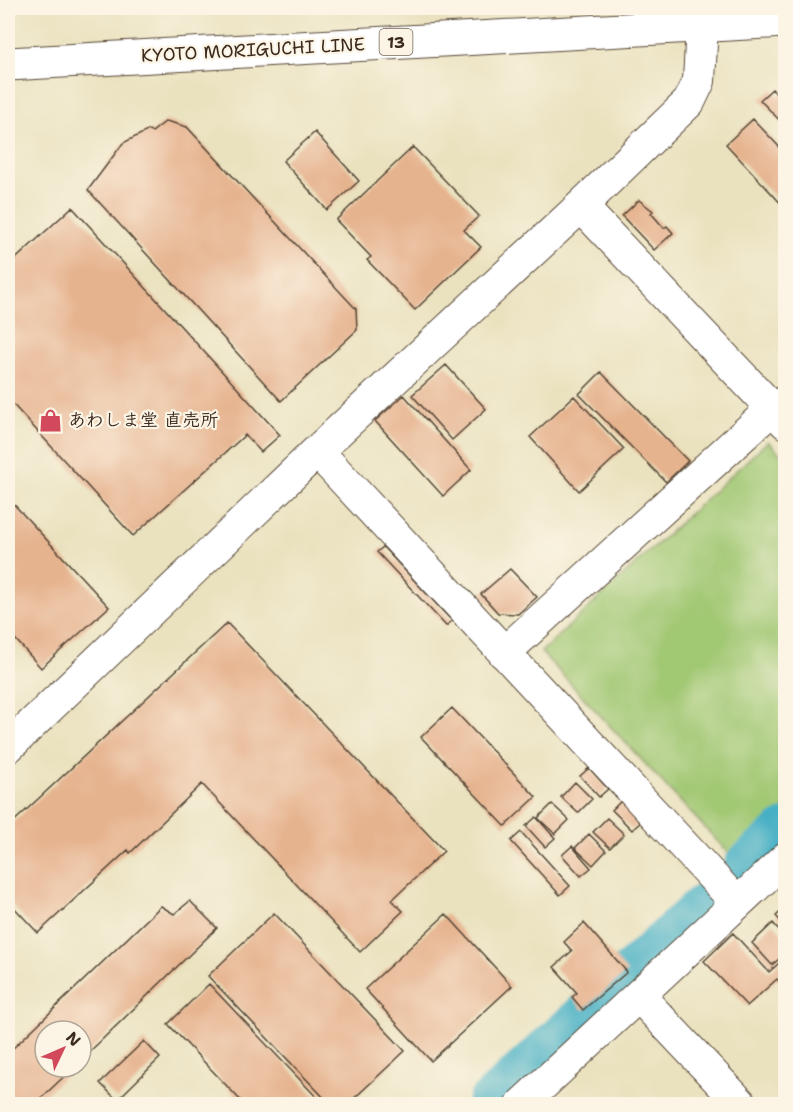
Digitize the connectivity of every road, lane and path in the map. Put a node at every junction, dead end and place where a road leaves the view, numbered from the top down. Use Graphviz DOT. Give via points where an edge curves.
graph roads {
  1 [pos="786,21"];
  2 [pos="702,25"];
  3 [pos="8,64"];
  4 [pos="581,206"];
  5 [pos="779,416"];
  6 [pos="317,451"];
  7 [pos="504,653"];
  8 [pos="8,747"];
  9 [pos="786,858"];
  10 [pos="737,903"];
  11 [pos="639,996"];
  12 [pos="522,1104"];
  13 [pos="741,1104"];
  1 -- 2 [label="main road, KYOTO MORIGUCHI LINE / 13"];
  2 -- 3 [label="main road, KYOTO MORIGUCHI LINE / 13"];
  2 -- 4 [label="street" via="699,81 689,102"];
  4 -- 5 [label="street"];
  4 -- 6 [label="street"];
  5 -- 7 [label="street"];
  6 -- 7 [label="street"];
  6 -- 8 [label="street"];
  7 -- 10 [label="street"];
  9 -- 10 [label="street"];
  10 -- 11 [label="street"];
  11 -- 12 [label="street"];
  11 -- 13 [label="street"];
}
